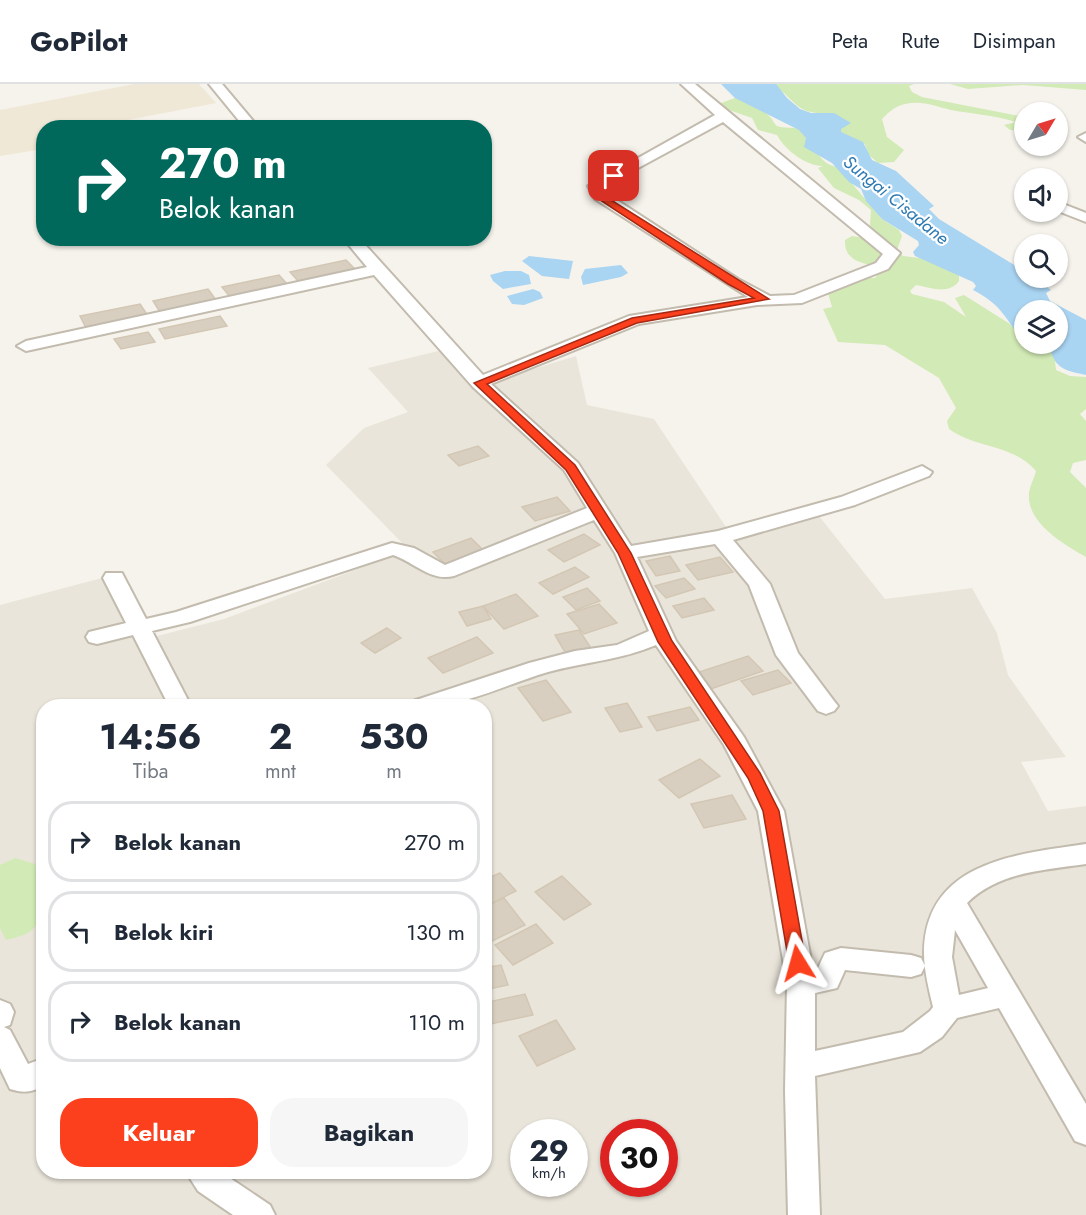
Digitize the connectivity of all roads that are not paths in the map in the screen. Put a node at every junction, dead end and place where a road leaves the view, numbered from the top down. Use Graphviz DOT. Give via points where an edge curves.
graph roads {
  1 [pos="215,84"];
  2 [pos="687,84"];
  3 [pos="724,116"];
  4 [pos="247,120"];
  5 [pos="1068,210"];
  6 [pos="1086,218"];
  7 [pos="357,246"];
  8 [pos="378,269"];
  9 [pos="760,301"];
  10 [pos="26,346"];
  11 [pos="479,383"];
  12 [pos="922,472"];
  13 [pos="600,510"];
  14 [pos="720,537"];
  15 [pos="625,553"];
  16 [pos="114,578"];
  17 [pos="139,625"];
  18 [pos="661,634"];
  19 [pos="97,637"];
  20 [pos="176,699"];
  21 [pos="442,699"];
  22 [pos="826,706"];
  23 [pos="1086,854"];
  24 [pos="952,902"];
  25 [pos="911,966"];
  26 [pos="801,984"];
  27 [pos="1006,995"];
  28 [pos="948,1009"];
  29 [pos="0,1012"];
  30 [pos="0,1017"];
  31 [pos="0,1038"];
  32 [pos="800,1066"];
  33 [pos="36,1075"];
  34 [pos="1086,1132"];
  35 [pos="208,1179"];
  36 [pos="259,1215"];
  37 [pos="804,1215"];
  1 -- 4 [label="street"];
  2 -- 3 [label="street"];
  3 -- 9 [label="street" via="595,186 600,196 732,282 764,297"];
  3 -- 9 [label="street" via="892,253 882,266 796,300"];
  5 -- 6 [label="street"];
  7 -- 8 [label="street"];
  8 -- 10 [label="street"];
  8 -- 11 [label="street"];
  9 -- 11 [label="street" via="635,320"];
  11 -- 13 [label="street" via="571,467"];
  12 -- 14 [label="street" via="848,501"];
  13 -- 15 [label="street"];
  13 -- 17 [label="street" via="447,572 438,572 392,549 182,617"];
  14 -- 15 [label="street"];
  14 -- 22 [label="street" via="759,584 787,655"];
  15 -- 18 [label="street"];
  16 -- 17 [label="street"];
  17 -- 19 [label="street"];
  17 -- 20 [label="street"];
  18 -- 21 [label="street" via="622,651 537,668"];
  18 -- 26 [label="street" via="735,744 771,811"];
  23 -- 24 [label="street" via="996,870 974,880"];
  24 -- 27 [label="street"];
  24 -- 28 [label="street" via="939,935 938,954"];
  25 -- 26 [label="street" via="841,958 835,961 826,980"];
  26 -- 32 [label="street"];
  27 -- 28 [label="street"];
  27 -- 34 [label="street"];
  28 -- 32 [label="street" via="938,1026 910,1043"];
  29 -- 30 [label="street"];
  31 -- 33 [label="street" via="21,1080"];
  32 -- 37 [label="street"];
  35 -- 36 [label="street"];
}
